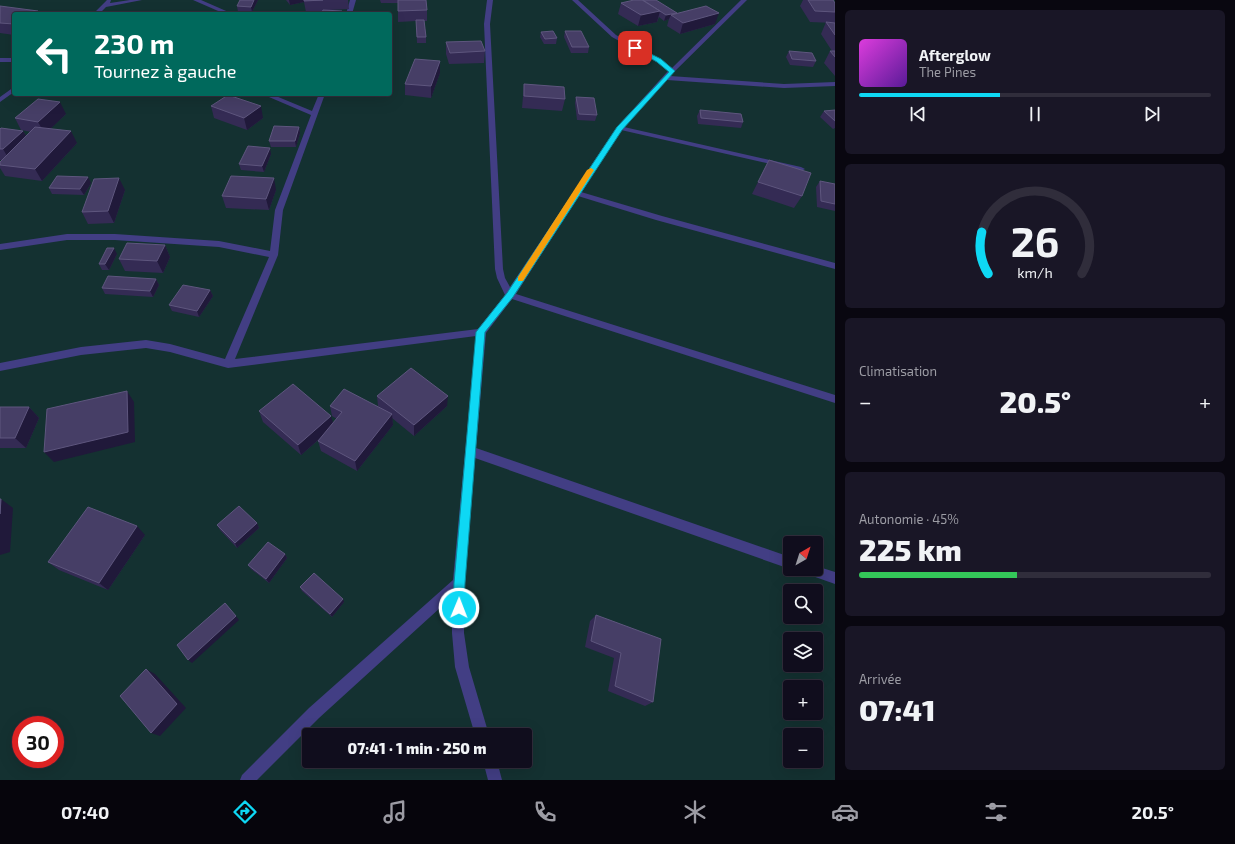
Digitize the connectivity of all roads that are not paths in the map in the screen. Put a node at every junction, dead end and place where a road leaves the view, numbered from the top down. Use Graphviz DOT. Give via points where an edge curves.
graph roads {
  1 [pos="110,0"];
  2 [pos="139,0"];
  3 [pos="196,0"];
  4 [pos="353,0"];
  5 [pos="490,0"];
  6 [pos="575,0"];
  7 [pos="744,0"];
  8 [pos="104,6"];
  9 [pos="98,12"];
  10 [pos="225,12"];
  11 [pos="350,12"];
  12 [pos="0,60"];
  13 [pos="12,60"];
  14 [pos="672,71"];
  15 [pos="666,78"];
  16 [pos="835,84"];
  17 [pos="12,91"];
  18 [pos="270,96"];
  19 [pos="321,96"];
  20 [pos="0,100"];
  21 [pos="314,114"];
  22 [pos="619,128"];
  23 [pos="801,169"];
  24 [pos="576,193"];
  25 [pos="0,247"];
  26 [pos="274,255"];
  27 [pos="835,266"];
  28 [pos="510,295"];
  29 [pos="481,332"];
  30 [pos="228,364"];
  31 [pos="0,367"];
  32 [pos="835,399"];
  33 [pos="470,451"];
  34 [pos="783,561"];
  35 [pos="823,574"];
  36 [pos="835,578"];
  37 [pos="459,583"];
  38 [pos="480,728"];
  39 [pos="492,768"];
  40 [pos="247,780"];
  41 [pos="495,780"];
  1 -- 8 [label="street"];
  2 -- 8 [label="street"];
  3 -- 10 [label="street"];
  4 -- 11 [label="street"];
  5 -- 28 [label="street" via="487,24 499,270"];
  6 -- 14 [label="street" via="614,36"];
  7 -- 14 [label="street"];
  8 -- 9 [label="street"];
  12 -- 13 [label="street"];
  14 -- 15 [label="street"];
  15 -- 16 [label="street" via="784,86"];
  15 -- 22 [label="street"];
  17 -- 20 [label="street"];
  18 -- 21 [label="street"];
  19 -- 21 [label="street"];
  21 -- 26 [label="street" via="279,210"];
  22 -- 23 [label="street"];
  22 -- 24 [label="street"];
  24 -- 27 [label="street"];
  24 -- 28 [label="street"];
  25 -- 26 [label="street" via="67,237 115,237 219,244"];
  26 -- 30 [label="street"];
  28 -- 29 [label="street"];
  28 -- 32 [label="street"];
  29 -- 30 [label="street"];
  29 -- 33 [label="street"];
  30 -- 31 [label="street" via="146,344 81,351"];
  33 -- 34 [label="street"];
  33 -- 37 [label="street"];
  35 -- 36 [label="street"];
  37 -- 38 [label="street" via="458,633 462,667"];
  37 -- 40 [label="street" via="320,707"];
  39 -- 41 [label="street"];
}
